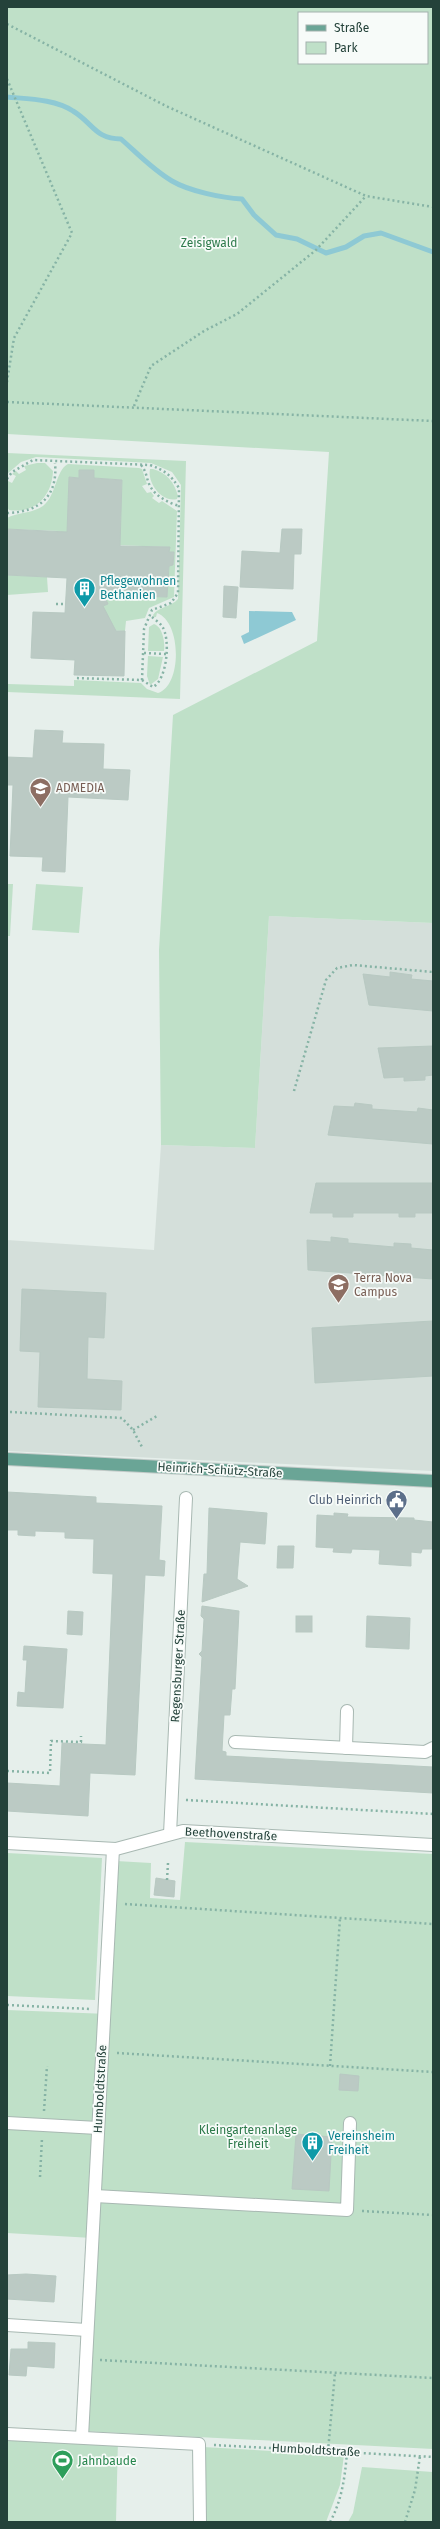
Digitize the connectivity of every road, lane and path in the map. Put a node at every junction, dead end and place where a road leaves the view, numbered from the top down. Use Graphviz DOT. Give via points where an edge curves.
graph roads {
  1 [pos="7,24"];
  2 [pos="7,79"];
  3 [pos="366,196"];
  4 [pos="433,207"];
  5 [pos="7,382"];
  6 [pos="7,402"];
  7 [pos="134,406"];
  8 [pos="433,421"];
  9 [pos="55,463"];
  10 [pos="140,465"];
  11 [pos="7,479"];
  12 [pos="180,506"];
  13 [pos="7,513"];
  14 [pos="56,604"];
  15 [pos="66,604"];
  16 [pos="150,616"];
  17 [pos="144,653"];
  18 [pos="166,654"];
  19 [pos="74,678"];
  20 [pos="142,680"];
  21 [pos="433,972"];
  22 [pos="294,1091"];
  23 [pos="10,1412"];
  24 [pos="157,1416"];
  25 [pos="133,1430"];
  26 [pos="142,1447"];
  27 [pos="7,1459"];
  28 [pos="433,1481"];
  29 [pos="186,1498"];
  30 [pos="347,1711"];
  31 [pos="81,1736"];
  32 [pos="235,1742"];
  33 [pos="346,1748"];
  34 [pos="433,1748"];
  35 [pos="7,1771"];
  36 [pos="172,1799"];
  37 [pos="433,1814"];
  38 [pos="170,1834"];
  39 [pos="7,1843"];
  40 [pos="433,1845"];
  41 [pos="113,1849"];
  42 [pos="168,1863"];
  43 [pos="166,1880"];
  44 [pos="110,1902"];
  45 [pos="340,1918"];
  46 [pos="433,1924"];
  47 [pos="7,2005"];
  48 [pos="104,2010"];
  49 [pos="102,2052"];
  50 [pos="47,2066"];
  51 [pos="330,2066"];
  52 [pos="433,2072"];
  53 [pos="7,2123"];
  54 [pos="350,2123"];
  55 [pos="43,2125"];
  56 [pos="98,2128"];
  57 [pos="40,2177"];
  58 [pos="95,2196"];
  59 [pos="347,2210"];
  60 [pos="433,2215"];
  61 [pos="7,2325"];
  62 [pos="87,2330"];
  63 [pos="86,2359"];
  64 [pos="335,2373"];
  65 [pos="433,2378"];
  66 [pos="7,2434"];
  67 [pos="82,2437"];
  68 [pos="200,2444"];
  69 [pos="328,2451"];
  70 [pos="347,2452"];
  71 [pos="420,2456"];
  72 [pos="433,2457"];
  73 [pos="200,2522"];
  74 [pos="330,2522"];
  75 [pos="405,2522"];
  1 -- 3 [label="path" via="166,106"];
  2 -- 5 [label="path" via="72,232 14,338"];
  3 -- 4 [label="path"];
  3 -- 7 [label="path" via="316,250 237,314 151,366"];
  6 -- 7 [label="path"];
  7 -- 8 [label="path"];
  9 -- 10 [label="path"];
  9 -- 11 [label="path" via="33,460 17,468"];
  9 -- 13 [label="path" via="55,484 48,498 37,507"];
  10 -- 12 [label="path" via="146,470 153,491"];
  10 -- 12 [label="path" via="163,469 172,476 179,488"];
  12 -- 16 [label="path" via="178,593 175,600 152,610"];
  14 -- 15 [label="path"];
  16 -- 17 [label="path" via="144,629"];
  16 -- 18 [label="path" via="163,627"];
  17 -- 18 [label="path"];
  17 -- 20 [label="path"];
  18 -- 20 [label="path" via="158,685 153,688"];
  19 -- 20 [label="path"];
  21 -- 22 [label="path" via="353,964 337,968 326,980"];
  23 -- 25 [label="path" via="122,1418"];
  24 -- 25 [label="path"];
  25 -- 26 [label="path"];
  27 -- 28 [label="main road, Heinrich-Schütz-Straße"];
  29 -- 36 [label="street, Regensburger Straße"];
  30 -- 33 [label="street"];
  31 -- 35 [label="path" via="81,1742 51,1741 50,1773"];
  32 -- 33 [label="street"];
  33 -- 34 [label="street" via="425,1752"];
  36 -- 37 [label="path"];
  36 -- 38 [label="street, Regensburger Straße"];
  38 -- 40 [label="street, Beethovenstraße" via="183,1830"];
  38 -- 41 [label="street, Beethovenstraße"];
  39 -- 41 [label="street, Beethovenstraße"];
  41 -- 44 [label="street, Humboldtstraße"];
  42 -- 43 [label="path"];
  44 -- 45 [label="path"];
  44 -- 48 [label="street, Humboldtstraße"];
  45 -- 46 [label="path"];
  45 -- 51 [label="path"];
  47 -- 48 [label="path"];
  48 -- 49 [label="street, Humboldtstraße"];
  49 -- 51 [label="path"];
  49 -- 56 [label="street, Humboldtstraße"];
  50 -- 55 [label="path"];
  51 -- 52 [label="path"];
  53 -- 55 [label="street"];
  54 -- 59 [label="street"];
  55 -- 56 [label="street"];
  55 -- 57 [label="path"];
  56 -- 58 [label="street, Humboldtstraße"];
  58 -- 59 [label="street"];
  58 -- 62 [label="street, Humboldtstraße"];
  59 -- 60 [label="path"];
  61 -- 62 [label="street"];
  62 -- 63 [label="street, Humboldtstraße"];
  63 -- 64 [label="path"];
  63 -- 67 [label="street, Humboldtstraße"];
  64 -- 65 [label="path"];
  64 -- 69 [label="path"];
  66 -- 67 [label="street"];
  67 -- 68 [label="street"];
  68 -- 69 [label="path, Humboldtstraße"];
  68 -- 73 [label="street"];
  69 -- 70 [label="path, Humboldtstraße"];
  70 -- 71 [label="path, Humboldtstraße"];
  70 -- 74 [label="path" via="345,2478 338,2508"];
  71 -- 72 [label="path, Humboldtstraße"];
  71 -- 75 [label="path" via="415,2490"];
}
